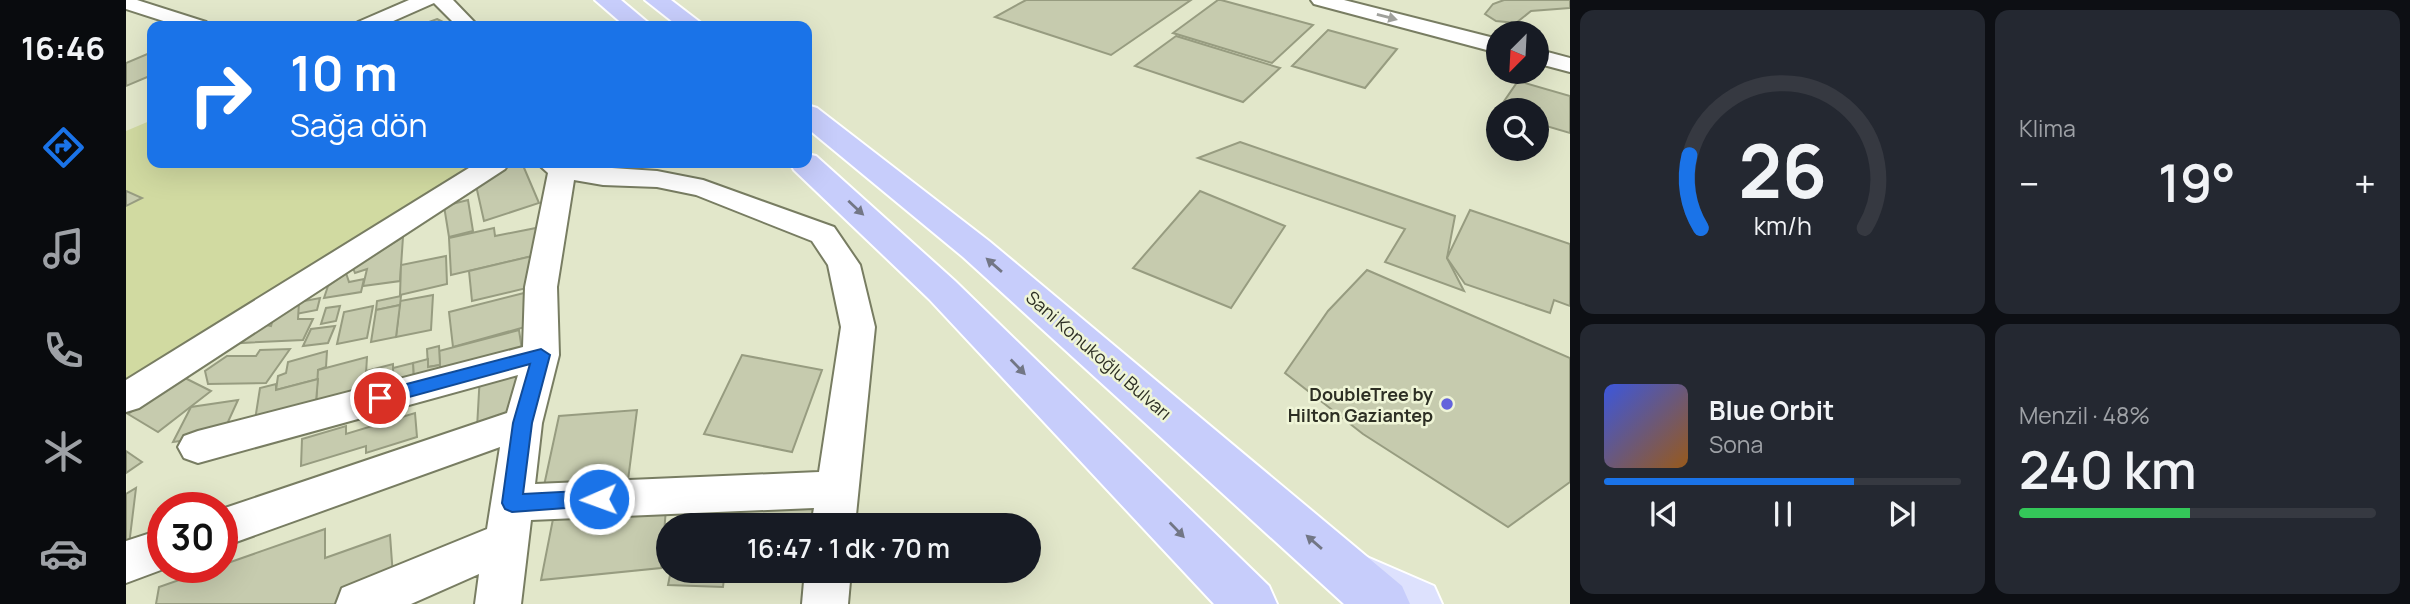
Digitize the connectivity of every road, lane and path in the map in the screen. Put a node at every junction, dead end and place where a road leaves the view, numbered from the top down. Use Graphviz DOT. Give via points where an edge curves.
graph roads {
  1 [pos="426,0"];
  2 [pos="442,0"];
  3 [pos="606,0"];
  4 [pos="656,0"];
  5 [pos="1321,0"];
  6 [pos="126,2"];
  7 [pos="185,21"];
  8 [pos="377,21"];
  9 [pos="463,21"];
  10 [pos="633,21"];
  11 [pos="686,21"];
  12 [pos="1486,43"];
  13 [pos="1549,59"];
  14 [pos="1570,65"];
  15 [pos="812,118"];
  16 [pos="487,168"];
  17 [pos="556,168"];
  18 [pos="561,168"];
  19 [pos="810,168"];
  20 [pos="541,355"];
  21 [pos="126,398"];
  22 [pos="523,423"];
  23 [pos="198,447"];
  24 [pos="834,507"];
  25 [pos="238,522"];
  26 [pos="509,522"];
  27 [pos="147,555"];
  28 [pos="126,562"];
  29 [pos="827,583"];
  30 [pos="1369,591"];
  31 [pos="359,604"];
  32 [pos="498,604"];
  33 [pos="825,604"];
  34 [pos="1250,604"];
  35 [pos="1415,604"];
  1 -- 8 [label="street"];
  2 -- 9 [label="street"];
  3 -- 10 [label="highway"];
  4 -- 11 [label="highway"];
  5 -- 12 [label="street, one-way"];
  6 -- 7 [label="street"];
  13 -- 14 [label="street"];
  30 -- 15 [label="highway, Sani Konukoğlu Bulvarı, one-way" via="976,249"];
  16 -- 21 [label="street"];
  17 -- 20 [label="street" via="541,288"];
  18 -- 24 [label="street" via="703,188 823,234 844,265 858,327"];
  19 -- 34 [label="highway, one-way" via="942,290"];
  20 -- 22 [label="street"];
  20 -- 23 [label="street"];
  22 -- 25 [label="street"];
  22 -- 26 [label="street"];
  24 -- 26 [label="street"];
  26 -- 31 [label="street"];
  26 -- 32 [label="street"];
  27 -- 28 [label="street"];
  29 -- 33 [label="street"];
  30 -- 35 [label="main road"];
}
